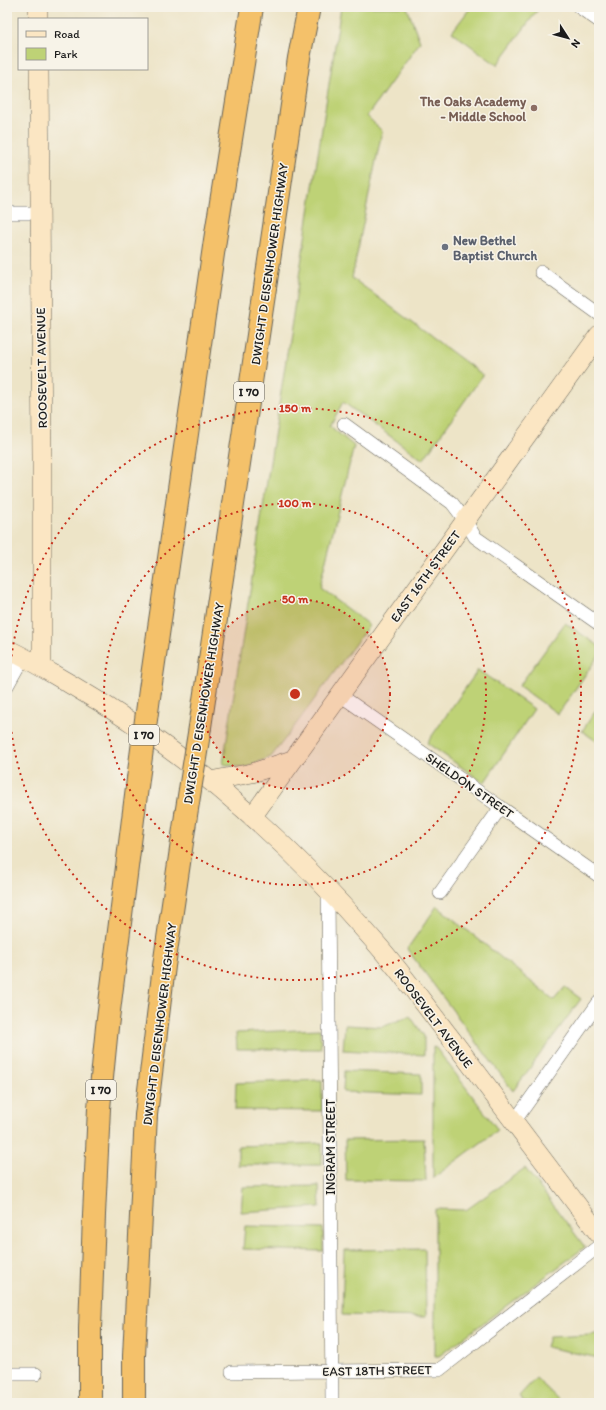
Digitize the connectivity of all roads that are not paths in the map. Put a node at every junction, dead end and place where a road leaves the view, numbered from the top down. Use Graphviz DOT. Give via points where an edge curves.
graph roads {
  1 [pos="38,7"];
  2 [pos="252,7"];
  3 [pos="309,7"];
  4 [pos="312,7"];
  5 [pos="579,7"];
  6 [pos="38,18"];
  7 [pos="599,21"];
  8 [pos="299,58"];
  9 [pos="39,70"];
  10 [pos="7,213"];
  11 [pos="40,213"];
  12 [pos="541,272"];
  13 [pos="599,314"];
  14 [pos="596,347"];
  15 [pos="344,424"];
  16 [pos="465,520"];
  17 [pos="599,624"];
  18 [pos="7,649"];
  19 [pos="25,658"];
  20 [pos="42,667"];
  21 [pos="7,686"];
  22 [pos="340,695"];
  23 [pos="292,760"];
  24 [pos="210,781"];
  25 [pos="501,807"];
  26 [pos="252,817"];
  27 [pos="599,876"];
  28 [pos="328,890"];
  29 [pos="440,893"];
  30 [pos="599,1002"];
  31 [pos="514,1122"];
  32 [pos="599,1234"];
  33 [pos="599,1246"];
  34 [pos="332,1371"];
  35 [pos="232,1372"];
  36 [pos="7,1374"];
  37 [pos="36,1374"];
  38 [pos="90,1403"];
  39 [pos="134,1403"];
  40 [pos="332,1403"];
  1 -- 6 [label="street"];
  2 -- 38 [label="highway, I 70, bridge" via="215,240 150,690 108,1020 99,1108 90,1322"];
  3 -- 8 [label="highway, DWIGHT D EISENHOWER HIGHWAY / I 70"];
  4 -- 8 [label="highway"];
  5 -- 7 [label="street"];
  8 -- 39 [label="highway, DWIGHT D EISENHOWER HIGHWAY / I 70, bridge" via="164,966 146,1115"];
  9 -- 11 [label="street, ROOSEVELT AVENUE"];
  10 -- 11 [label="street"];
  11 -- 20 [label="street, ROOSEVELT AVENUE"];
  12 -- 13 [label="street"];
  14 -- 16 [label="street, EAST 16TH STREET"];
  15 -- 16 [label="street" via="452,503"];
  16 -- 17 [label="street" via="475,537"];
  16 -- 22 [label="street, EAST 16TH STREET"];
  18 -- 19 [label="street, ROOSEVELT AVENUE"];
  19 -- 20 [label="street, ROOSEVELT AVENUE"];
  19 -- 21 [label="street"];
  20 -- 24 [label="street, ROOSEVELT AVENUE" via="129,720"];
  22 -- 23 [label="street, EAST 16TH STREET"];
  22 -- 25 [label="street, SHELDON STREET"];
  23 -- 24 [label="street" via="252,773"];
  23 -- 26 [label="street, EAST 16TH STREET"];
  24 -- 26 [label="street, ROOSEVELT AVENUE"];
  25 -- 27 [label="street, SHELDON STREET"];
  25 -- 29 [label="street"];
  26 -- 28 [label="street, ROOSEVELT AVENUE"];
  28 -- 31 [label="street, ROOSEVELT AVENUE" via="391,961"];
  28 -- 34 [label="street, INGRAM STREET"];
  30 -- 31 [label="street"];
  31 -- 32 [label="street, ROOSEVELT AVENUE"];
  33 -- 34 [label="street, EAST 18TH STREET" via="439,1370"];
  34 -- 35 [label="street, EAST 18TH STREET"];
  34 -- 40 [label="street, INGRAM STREET"];
  36 -- 37 [label="street"];
}
